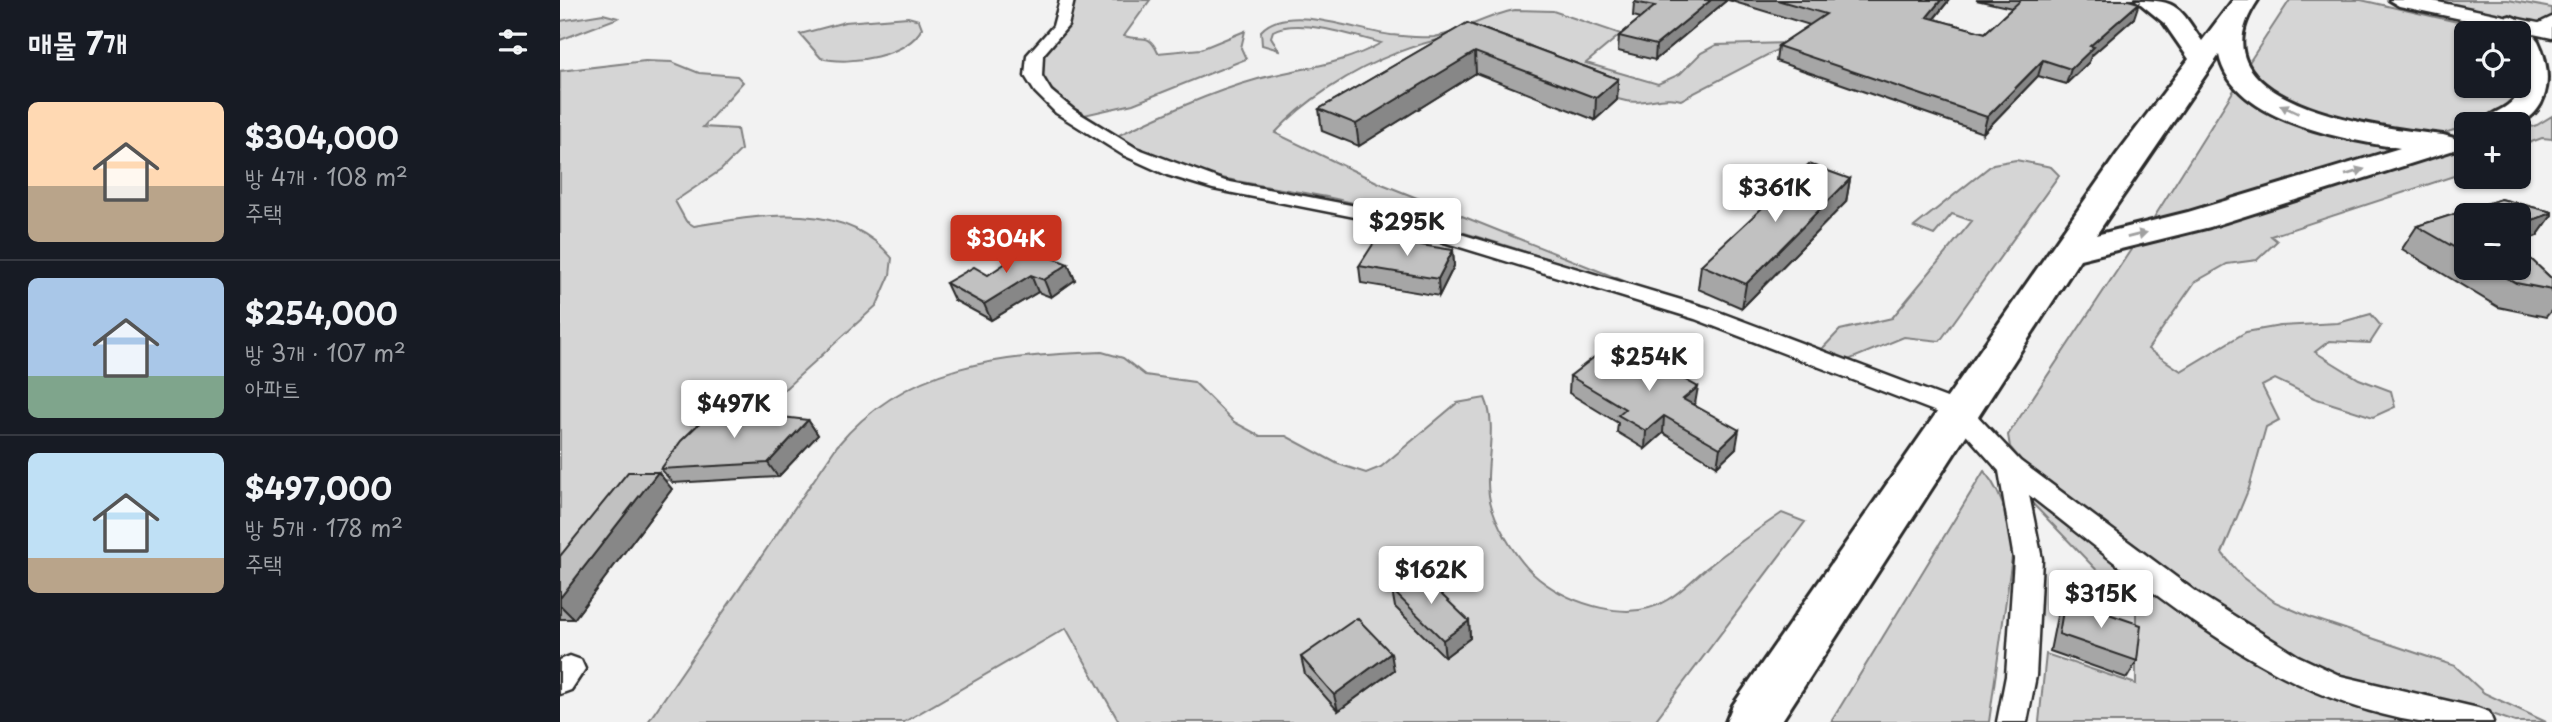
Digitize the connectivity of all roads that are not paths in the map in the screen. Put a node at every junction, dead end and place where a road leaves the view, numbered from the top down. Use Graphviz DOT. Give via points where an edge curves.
graph roads {
  1 [pos="1067,0"];
  2 [pos="2147,0"];
  3 [pos="2399,0"];
  4 [pos="2239,9"];
  5 [pos="2537,27"];
  6 [pos="2201,58"];
  7 [pos="2520,112"];
  8 [pos="2454,140"];
  9 [pos="2454,140"];
  10 [pos="2070,251"];
  11 [pos="1960,412"];
  12 [pos="2011,468"];
  13 [pos="1752,722"];
  14 [pos="2012,722"];
  15 [pos="2478,722"];
  1 -- 11 [label="street" via="1059,28 1033,55 1032,72 1056,105 1135,155 1241,191 1380,216 1703,314"];
  2 -- 6 [label="highway" via="2173,18"];
  3 -- 5 [label="main road"];
  4 -- 6 [label="highway"];
  8 -- 4 [label="highway, one-way" via="2355,133 2271,100 2243,78 2233,61"];
  5 -- 7 [label="highway" via="2551,74 2549,90"];
  6 -- 10 [label="highway"];
  10 -- 9 [label="highway, one-way" via="2198,220"];
  10 -- 11 [label="highway"];
  11 -- 12 [label="street"];
  11 -- 13 [label="highway"];
  12 -- 14 [label="street" via="2028,559 2021,676"];
  12 -- 15 [label="street" via="2186,600 2288,665 2336,688"];
}
